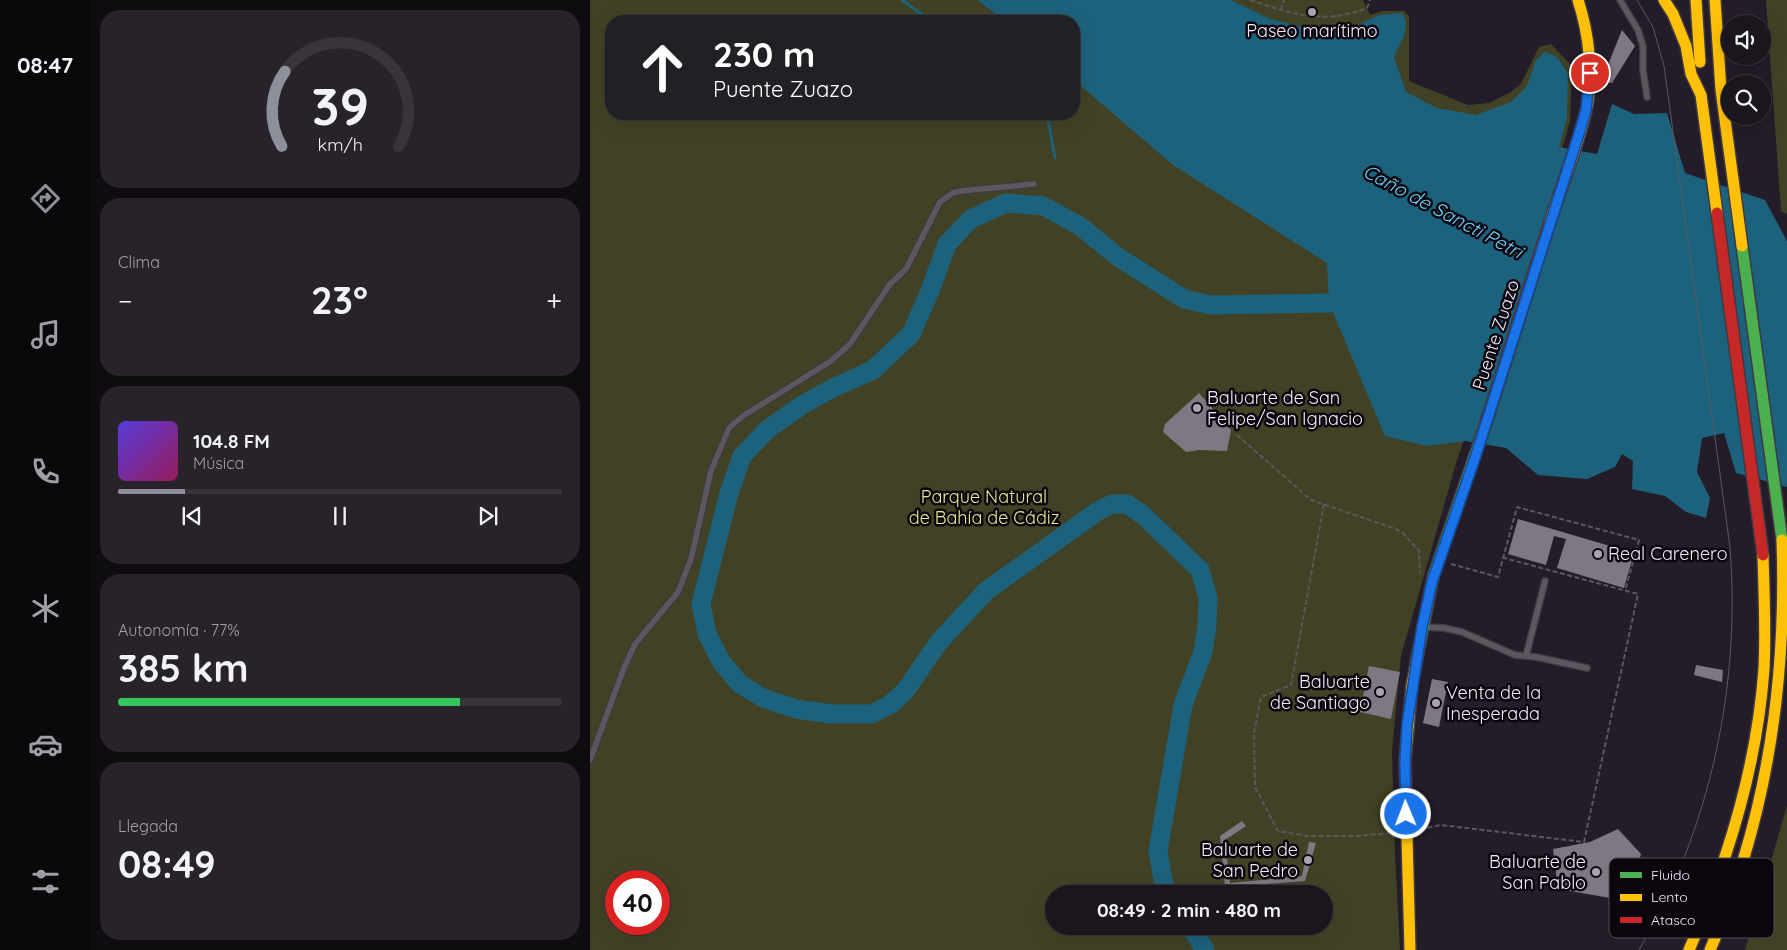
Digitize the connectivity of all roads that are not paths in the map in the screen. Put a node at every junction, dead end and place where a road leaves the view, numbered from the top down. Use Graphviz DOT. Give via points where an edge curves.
graph roads {
  1 [pos="1578,0"];
  2 [pos="1620,0"];
  3 [pos="1664,0"];
  4 [pos="1696,0"];
  5 [pos="1715,0"];
  6 [pos="1701,95"];
  7 [pos="1648,97"];
  8 [pos="1034,184"];
  9 [pos="1545,581"];
  10 [pos="1422,627"];
  11 [pos="1526,656"];
  12 [pos="1587,668"];
  13 [pos="590,760"];
  14 [pos="1725,858"];
  15 [pos="1745,858"];
  16 [pos="1694,938"];
  17 [pos="1715,938"];
  18 [pos="1410,950"];
  19 [pos="1689,950"];
  20 [pos="1710,950"];
  1 -- 10 [label="main road, Puente Zuazo" via="1588,35 1590,59 1586,110 1432,582"];
  2 -- 7 [label="lane" via="1638,30 1643,46"];
  3 -- 6 [label="main road" via="1686,46 1691,74"];
  4 -- 6 [label="main road"];
  5 -- 15 [label="main road" via="1721,90 1782,542 1785,605 1782,690 1770,772"];
  6 -- 14 [label="main road" via="1762,543 1765,605 1762,686 1750,768"];
  8 -- 13 [label="lane" via="961,191 946,197 940,202 906,269 890,284 850,344 831,361 729,428 711,471 691,559 678,592 635,644"];
  9 -- 11 [label="lane"];
  10 -- 11 [label="lane" via="1462,632 1515,655"];
  10 -- 18 [label="main road, Puente Zuazo" via="1407,725 1405,762"];
  11 -- 12 [label="lane"];
  16 -- 19 [label="main road"];
  17 -- 20 [label="main road"];
}
